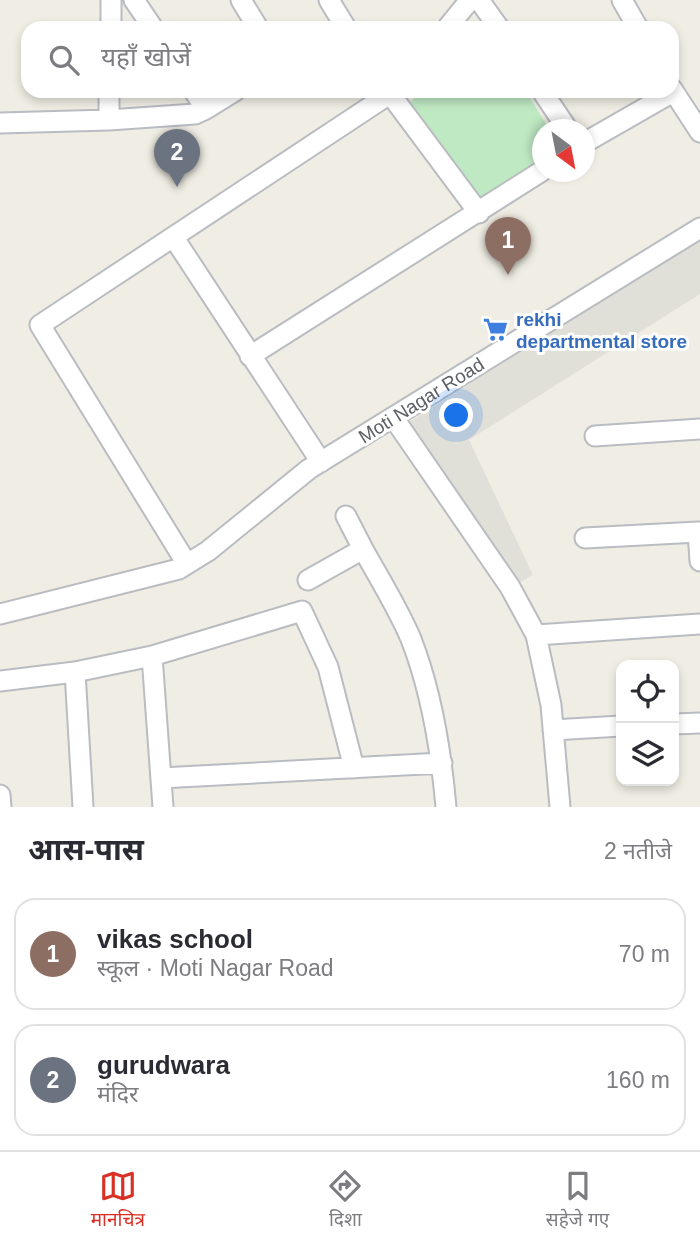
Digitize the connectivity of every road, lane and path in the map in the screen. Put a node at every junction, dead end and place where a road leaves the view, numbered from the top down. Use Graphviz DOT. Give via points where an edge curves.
graph roads {
  1 [pos="111,0"];
  2 [pos="134,0"];
  3 [pos="241,0"];
  4 [pos="329,0"];
  5 [pos="470,0"];
  6 [pos="479,0"];
  7 [pos="111,21"];
  8 [pos="148,21"];
  9 [pos="254,21"];
  10 [pos="342,21"];
  11 [pos="453,21"];
  12 [pos="494,21"];
  13 [pos="109,98"];
  14 [pos="198,98"];
  15 [pos="224,98"];
  16 [pos="382,98"];
  17 [pos="395,98"];
  18 [pos="547,98"];
  19 [pos="660,98"];
  20 [pos="678,98"];
  21 [pos="206,110"];
  22 [pos="561,119"];
  23 [pos="109,120"];
  24 [pos="0,123"];
  25 [pos="700,132"];
  26 [pos="595,136"];
  27 [pos="532,178"];
  28 [pos="479,213"];
  29 [pos="700,228"];
  30 [pos="174,238"];
  31 [pos="250,356"];
  32 [pos="393,417"];
  33 [pos="700,429"];
  34 [pos="595,436"];
  35 [pos="320,462"];
  36 [pos="346,516"];
  37 [pos="699,532"];
  38 [pos="585,538"];
  39 [pos="363,548"];
  40 [pos="700,561"];
  41 [pos="187,564"];
  42 [pos="308,580"];
  43 [pos="0,614"];
  44 [pos="700,624"];
  45 [pos="536,635"];
  46 [pos="152,656"];
  47 [pos="75,672"];
  48 [pos="0,681"];
  49 [pos="700,723"];
  50 [pos="679,724"];
  51 [pos="616,726"];
  52 [pos="553,730"];
  53 [pos="442,763"];
  54 [pos="355,768"];
  55 [pos="160,778"];
  56 [pos="0,795"];
  57 [pos="1,807"];
  58 [pos="83,807"];
  59 [pos="163,807"];
  60 [pos="446,807"];
  61 [pos="560,807"];
  1 -- 7 [label="street"];
  2 -- 8 [label="street"];
  3 -- 9 [label="street"];
  4 -- 10 [label="street"];
  5 -- 11 [label="street"];
  6 -- 12 [label="street"];
  13 -- 23 [label="street"];
  14 -- 21 [label="street"];
  15 -- 21 [label="street"];
  16 -- 30 [label="street"];
  17 -- 28 [label="street"];
  18 -- 22 [label="street"];
  19 -- 26 [label="street"];
  20 -- 25 [label="street"];
  21 -- 23 [label="street"];
  23 -- 24 [label="street"];
  27 -- 28 [label="street"];
  28 -- 31 [label="street"];
  29 -- 32 [label="street, Moti Nagar Road"];
  30 -- 31 [label="street"];
  30 -- 41 [label="street" via="40,325"];
  31 -- 35 [label="street"];
  32 -- 35 [label="street, Moti Nagar Road"];
  32 -- 45 [label="street" via="510,587"];
  33 -- 34 [label="street"];
  35 -- 41 [label="street, Moti Nagar Road"];
  36 -- 39 [label="street"];
  37 -- 38 [label="street"];
  37 -- 40 [label="street"];
  39 -- 42 [label="street"];
  39 -- 53 [label="street" via="410,639 432,708"];
  41 -- 43 [label="street, Moti Nagar Road"];
  44 -- 45 [label="street"];
  45 -- 52 [label="street"];
  46 -- 47 [label="street"];
  46 -- 54 [label="street" via="302,611 328,667"];
  46 -- 55 [label="street"];
  47 -- 48 [label="street"];
  47 -- 58 [label="street"];
  49 -- 50 [label="street"];
  51 -- 52 [label="street"];
  52 -- 61 [label="street"];
  53 -- 54 [label="street"];
  53 -- 60 [label="street"];
  54 -- 55 [label="street"];
  55 -- 59 [label="street"];
  56 -- 57 [label="street"];
}
